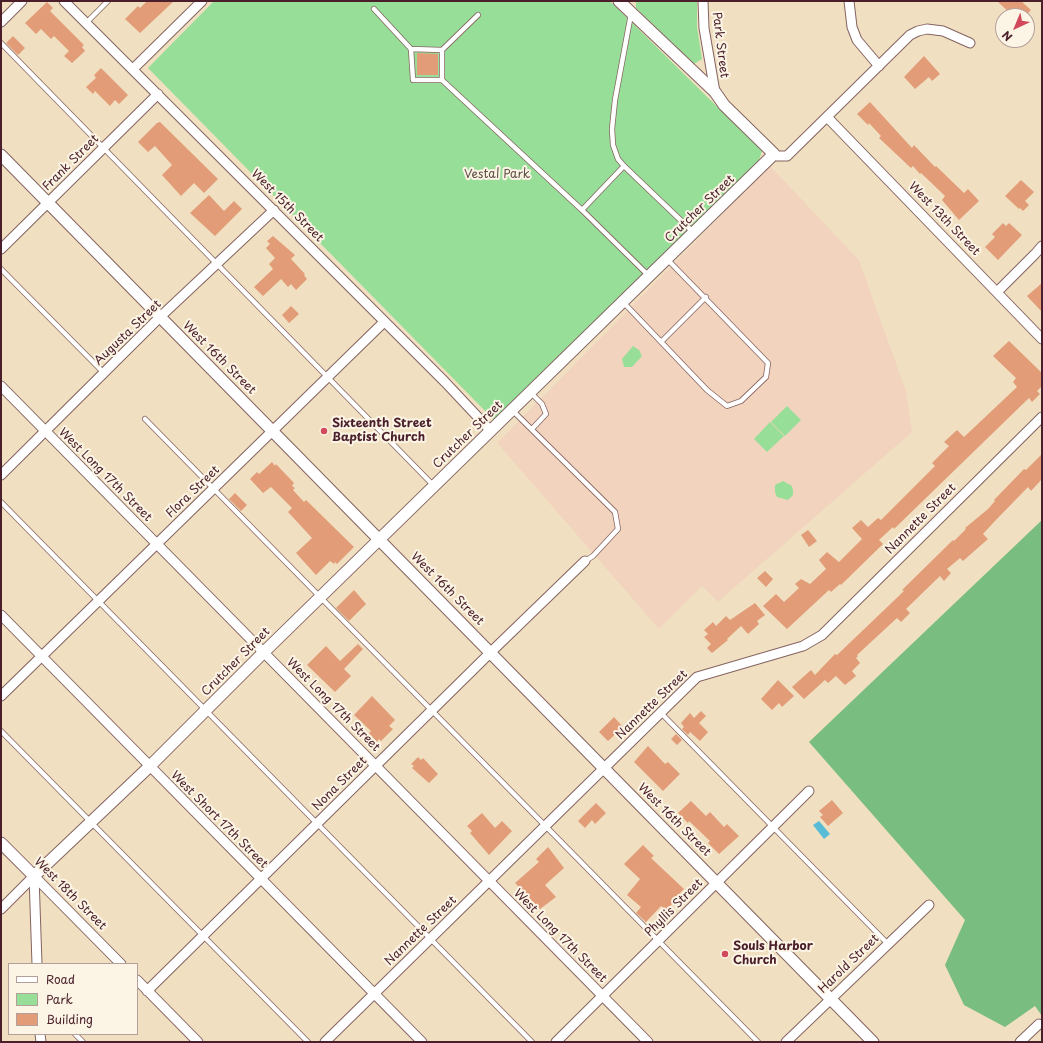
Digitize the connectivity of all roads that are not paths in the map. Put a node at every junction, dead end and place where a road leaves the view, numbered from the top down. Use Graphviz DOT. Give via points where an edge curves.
graph roads {
  1 [pos="22,1"];
  2 [pos="64,1"];
  3 [pos="108,1"];
  4 [pos="202,1"];
  5 [pos="620,1"];
  6 [pos="704,1"];
  7 [pos="849,1"];
  8 [pos="374,9"];
  9 [pos="631,12"];
  10 [pos="478,15"];
  11 [pos="1,22"];
  12 [pos="86,23"];
  13 [pos="1,43"];
  14 [pos="970,43"];
  15 [pos="411,48"];
  16 [pos="442,50"];
  17 [pos="878,66"];
  18 [pos="134,68"];
  19 [pos="442,80"];
  20 [pos="715,92"];
  21 [pos="158,94"];
  22 [pos="827,117"];
  23 [pos="104,148"];
  24 [pos="774,154"];
  25 [pos="1,155"];
  26 [pos="624,166"];
  27 [pos="48,203"];
  28 [pos="274,210"];
  29 [pos="582,210"];
  30 [pos="694,233"];
  31 [pos="1042,246"];
  32 [pos="1,249"];
  33 [pos="667,258"];
  34 [pos="217,265"];
  35 [pos="1,269"];
  36 [pos="649,276"];
  37 [pos="997,292"];
  38 [pos="706,297"];
  39 [pos="623,302"];
  40 [pos="160,317"];
  41 [pos="384,322"];
  42 [pos="1042,339"];
  43 [pos="661,342"];
  44 [pos="104,373"];
  45 [pos="328,377"];
  46 [pos="1,386"];
  47 [pos="530,392"];
  48 [pos="512,410"];
  49 [pos="1042,417"];
  50 [pos="145,419"];
  51 [pos="532,429"];
  52 [pos="45,430"];
  53 [pos="273,431"];
  54 [pos="491,431"];
  55 [pos="1,475"];
  56 [pos="434,486"];
  57 [pos="213,489"];
  58 [pos="1,502"];
  59 [pos="379,539"];
  60 [pos="157,544"];
  61 [pos="585,562"];
  62 [pos="320,597"];
  63 [pos="98,603"];
  64 [pos="1,615"];
  65 [pos="264,652"];
  66 [pos="491,652"];
  67 [pos="42,656"];
  68 [pos="1,696"];
  69 [pos="432,710"];
  70 [pos="206,712"];
  71 [pos="661,713"];
  72 [pos="1,731"];
  73 [pos="376,766"];
  74 [pos="149,767"];
  75 [pos="604,768"];
  76 [pos="809,791"];
  77 [pos="90,822"];
  78 [pos="316,824"];
  79 [pos="545,826"];
  80 [pos="773,827"];
  81 [pos="1,842"];
  82 [pos="34,876"];
  83 [pos="261,879"];
  84 [pos="489,881"];
  85 [pos="717,882"];
  86 [pos="929,905"];
  87 [pos="1,909"];
  88 [pos="203,936"];
  89 [pos="431,938"];
  90 [pos="658,941"];
  91 [pos="888,944"];
  92 [pos="37,963"];
  93 [pos="120,963"];
  94 [pos="138,981"];
  95 [pos="147,991"];
  96 [pos="374,994"];
  97 [pos="602,996"];
  98 [pos="830,999"];
  99 [pos="1039,1024"];
  100 [pos="198,1042"];
  101 [pos="308,1042"];
  102 [pos="325,1042"];
  103 [pos="422,1042"];
  104 [pos="532,1042"];
  105 [pos="556,1042"];
  106 [pos="648,1042"];
  107 [pos="758,1042"];
  108 [pos="786,1042"];
  109 [pos="874,1042"];
  110 [pos="1020,1042"];
  1 -- 11 [label="street"];
  2 -- 12 [label="street, West 15th Street"];
  3 -- 12 [label="lane"];
  4 -- 18 [label="street"];
  5 -- 9 [label="street"];
  6 -- 20 [label="street, Park Street" via="704,28"];
  7 -- 17 [label="street" via="851,21 857,40"];
  8 -- 15 [label="lane"];
  9 -- 20 [label="street"];
  9 -- 26 [label="lane" via="612,129 613,145 618,160"];
  10 -- 16 [label="lane"];
  12 -- 18 [label="street, West 15th Street"];
  13 -- 23 [label="lane"];
  14 -- 17 [label="street" via="943,31 918,30"];
  15 -- 16 [label="lane"];
  15 -- 19 [label="lane" via="413,80"];
  16 -- 19 [label="lane"];
  17 -- 22 [label="street"];
  18 -- 21 [label="street, West 15th Street"];
  19 -- 29 [label="lane"];
  20 -- 24 [label="street" via="724,105"];
  21 -- 23 [label="street, Frank Street"];
  21 -- 28 [label="street, West 15th Street"];
  22 -- 24 [label="street" via="787,156"];
  22 -- 37 [label="street, West 13th Street"];
  23 -- 27 [label="street, Frank Street"];
  23 -- 34 [label="lane"];
  24 -- 30 [label="street, Crutcher Street"];
  25 -- 27 [label="street, West 16th Street"];
  26 -- 29 [label="lane"];
  26 -- 30 [label="lane"];
  27 -- 32 [label="street, Frank Street"];
  27 -- 40 [label="street, West 16th Street"];
  28 -- 34 [label="street, Augusta Street"];
  28 -- 41 [label="street, West 15th Street"];
  29 -- 36 [label="lane"];
  30 -- 33 [label="street, Crutcher Street"];
  31 -- 37 [label="street"];
  33 -- 36 [label="street, Crutcher Street"];
  33 -- 38 [label="lane"];
  34 -- 40 [label="street, Augusta Street"];
  34 -- 45 [label="lane"];
  35 -- 44 [label="lane"];
  36 -- 39 [label="street, Crutcher Street"];
  37 -- 42 [label="street, West 13th Street"];
  38 -- 43 [label="lane"];
  38 -- 43 [label="lane" via="768,363 766,377 741,401 727,406 707,390"];
  39 -- 43 [label="lane"];
  39 -- 47 [label="street, Crutcher Street"];
  40 -- 44 [label="street, Augusta Street"];
  40 -- 53 [label="street, West 16th Street"];
  41 -- 45 [label="street, Flora Street"];
  41 -- 54 [label="street, West 15th Street"];
  44 -- 52 [label="street, Augusta Street"];
  45 -- 53 [label="street, Flora Street"];
  45 -- 56 [label="lane"];
  46 -- 52 [label="street, West Long 17th Street"];
  47 -- 48 [label="street, Crutcher Street"];
  47 -- 51 [label="lane" via="542,404 546,414"];
  48 -- 51 [label="lane"];
  48 -- 54 [label="street, Crutcher Street"];
  49 -- 71 [label="street, Nannette Street" via="822,635 803,646 697,677"];
  50 -- 57 [label="lane"];
  51 -- 61 [label="lane" via="615,512 618,529"];
  52 -- 55 [label="street, Augusta Street"];
  52 -- 60 [label="street, West Long 17th Street"];
  53 -- 57 [label="street, Flora Street"];
  53 -- 59 [label="street, West 16th Street"];
  54 -- 56 [label="street, Crutcher Street"];
  56 -- 59 [label="street, Crutcher Street"];
  57 -- 60 [label="street, Flora Street"];
  57 -- 62 [label="lane"];
  58 -- 63 [label="lane"];
  59 -- 62 [label="street, Crutcher Street"];
  59 -- 66 [label="street, West 16th Street"];
  60 -- 63 [label="street, Flora Street"];
  60 -- 65 [label="street, West Long 17th Street"];
  61 -- 66 [label="street, Nona Street"];
  62 -- 65 [label="street, Crutcher Street"];
  62 -- 69 [label="lane"];
  63 -- 67 [label="street, Flora Street"];
  63 -- 70 [label="lane"];
  64 -- 67 [label="street, West Short 17th Street"];
  65 -- 70 [label="street, Crutcher Street"];
  65 -- 73 [label="street, West Long 17th Street"];
  66 -- 69 [label="street, Nona Street"];
  66 -- 75 [label="street, West 16th Street"];
  67 -- 68 [label="street, Flora Street"];
  67 -- 74 [label="street, West Short 17th Street"];
  69 -- 73 [label="street, Nona Street"];
  69 -- 79 [label="lane"];
  70 -- 74 [label="street, Crutcher Street"];
  70 -- 78 [label="lane"];
  71 -- 75 [label="street, Nannette Street"];
  71 -- 80 [label="lane"];
  72 -- 77 [label="lane"];
  73 -- 78 [label="street, Nona Street"];
  73 -- 84 [label="street, West Long 17th Street"];
  74 -- 77 [label="street, Crutcher Street"];
  74 -- 83 [label="street, West Short 17th Street"];
  75 -- 79 [label="street, Nannette Street"];
  75 -- 85 [label="street, West 16th Street"];
  76 -- 80 [label="street, Phyllis Street"];
  77 -- 82 [label="street, Crutcher Street"];
  77 -- 88 [label="lane"];
  78 -- 83 [label="street, Nona Street"];
  78 -- 89 [label="lane"];
  79 -- 84 [label="street, Nannette Street"];
  79 -- 90 [label="lane"];
  80 -- 85 [label="street, Phyllis Street"];
  80 -- 91 [label="lane"];
  81 -- 82 [label="street, West 18th Street"];
  82 -- 87 [label="street, Crutcher Street"];
  82 -- 92 [label="street"];
  82 -- 93 [label="street, West 18th Street"];
  83 -- 88 [label="street, Nona Street"];
  83 -- 96 [label="street, West Short 17th Street"];
  84 -- 89 [label="street, Nannette Street"];
  84 -- 97 [label="street, West Long 17th Street"];
  85 -- 90 [label="street, Phyllis Street"];
  85 -- 98 [label="street, West 16th Street"];
  86 -- 91 [label="street, Harold Street"];
  88 -- 95 [label="street, Nona Street"];
  88 -- 101 [label="lane"];
  89 -- 96 [label="street, Nannette Street"];
  89 -- 104 [label="lane"];
  90 -- 97 [label="street, Phyllis Street"];
  90 -- 107 [label="lane"];
  91 -- 98 [label="street, Harold Street"];
  94 -- 95 [label="street"];
  95 -- 100 [label="street"];
  96 -- 102 [label="street, Nannette Street"];
  96 -- 103 [label="street, West Short 17th Street"];
  97 -- 105 [label="street, Phyllis Street"];
  97 -- 106 [label="street, West Long 17th Street"];
  98 -- 108 [label="street, Harold Street"];
  98 -- 109 [label="street, West 16th Street"];
  99 -- 110 [label="street"];
}
